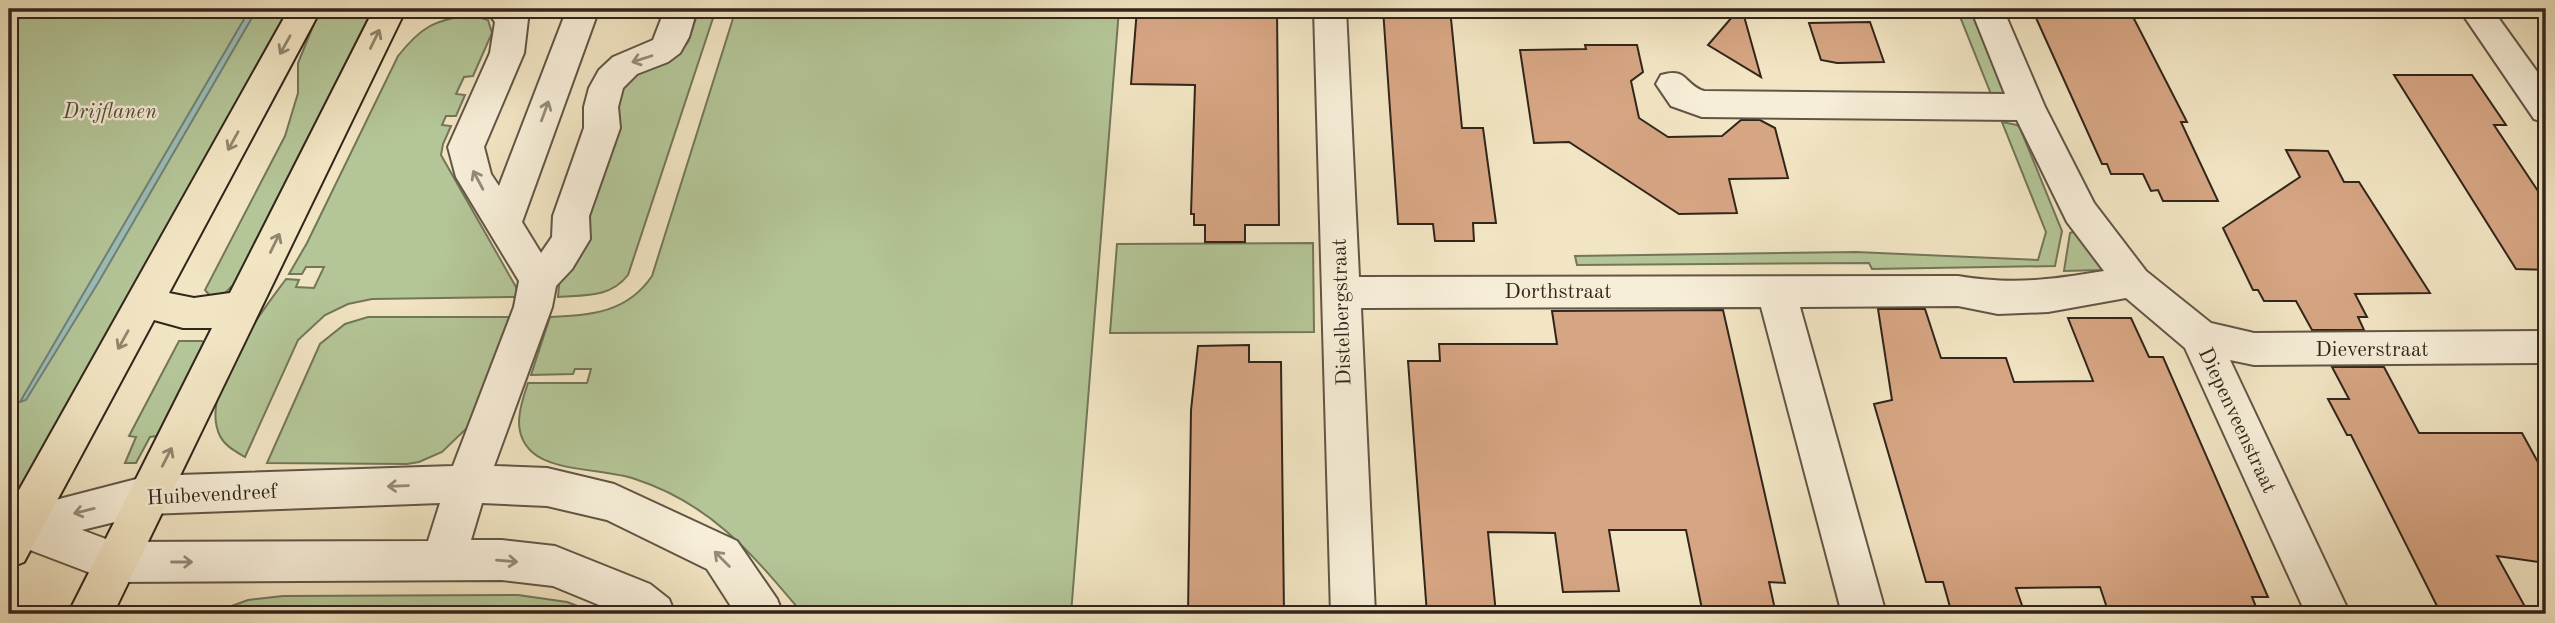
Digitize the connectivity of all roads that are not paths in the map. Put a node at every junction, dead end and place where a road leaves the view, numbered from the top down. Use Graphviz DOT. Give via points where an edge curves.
graph roads {
  1 [pos="305,9"];
  2 [pos="390,9"];
  3 [pos="583,9"];
  4 [pos="681,9"];
  5 [pos="1330,9"];
  6 [pos="1987,9"];
  7 [pos="2474,9"];
  8 [pos="509,12"];
  9 [pos="1673,84"];
  10 [pos="2028,107"];
  11 [pos="2546,110"];
  12 [pos="504,221"];
  13 [pos="538,280"];
  14 [pos="2133,282"];
  15 [pos="1776,290"];
  16 [pos="1340,293"];
  17 [pos="144,301"];
  18 [pos="245,304"];
  19 [pos="2200,338"];
  20 [pos="2546,347"];
  21 [pos="467,484"];
  22 [pos="148,495"];
  23 [pos="14,538"];
  24 [pos="444,560"];
  25 [pos="114,562"];
  26 [pos="90,614"];
  27 [pos="653,614"];
  28 [pos="761,614"];
  29 [pos="1353,614"];
  30 [pos="1864,614"];
  31 [pos="2329,614"];
  1 -- 17 [label="main road, one-way"];
  18 -- 2 [label="main road, one-way"];
  12 -- 3 [label="street, one-way"];
  4 -- 13 [label="street, one-way" via="669,44 650,58 614,72 599,114 602,128 571,216 571,239"];
  5 -- 16 [label="street, Distelbergstraat"];
  6 -- 10 [label="street, Diepenveenstraat"];
  7 -- 11 [label="street"];
  12 -- 8 [label="street, one-way" via="474,177 466,147 507,53"];
  9 -- 10 [label="street" via="1683,97 1702,104"];
  10 -- 14 [label="street, Diepenveenstraat" via="2080,212"];
  12 -- 13 [label="street"];
  13 -- 21 [label="street" via="533,307"];
  14 -- 15 [label="street, Dorthstraat" via="2048,296 1997,298 1958,291"];
  14 -- 19 [label="street, Diepenveenstraat"];
  15 -- 16 [label="street, Dorthstraat"];
  15 -- 30 [label="street"];
  16 -- 29 [label="street, Distelbergstraat"];
  17 -- 18 [label="main road" via="185,315 222,312"];
  17 -- 23 [label="main road, one-way"];
  22 -- 18 [label="main road, one-way"];
  19 -- 20 [label="street, Dieverstraat" via="2254,349"];
  19 -- 31 [label="street, Diepenveenstraat"];
  21 -- 22 [label="street, Huibevendreef, one-way"];
  21 -- 24 [label="street"];
  28 -- 21 [label="street, Huibevendreef, one-way" via="722,555 614,503 547,487"];
  22 -- 23 [label="street, Huibevendreef, one-way"];
  22 -- 25 [label="main road"];
  23 -- 25 [label="street"];
  25 -- 24 [label="street, one-way"];
  24 -- 27 [label="street, one-way" via="555,566 634,598"];
  25 -- 26 [label="main road"];
}
